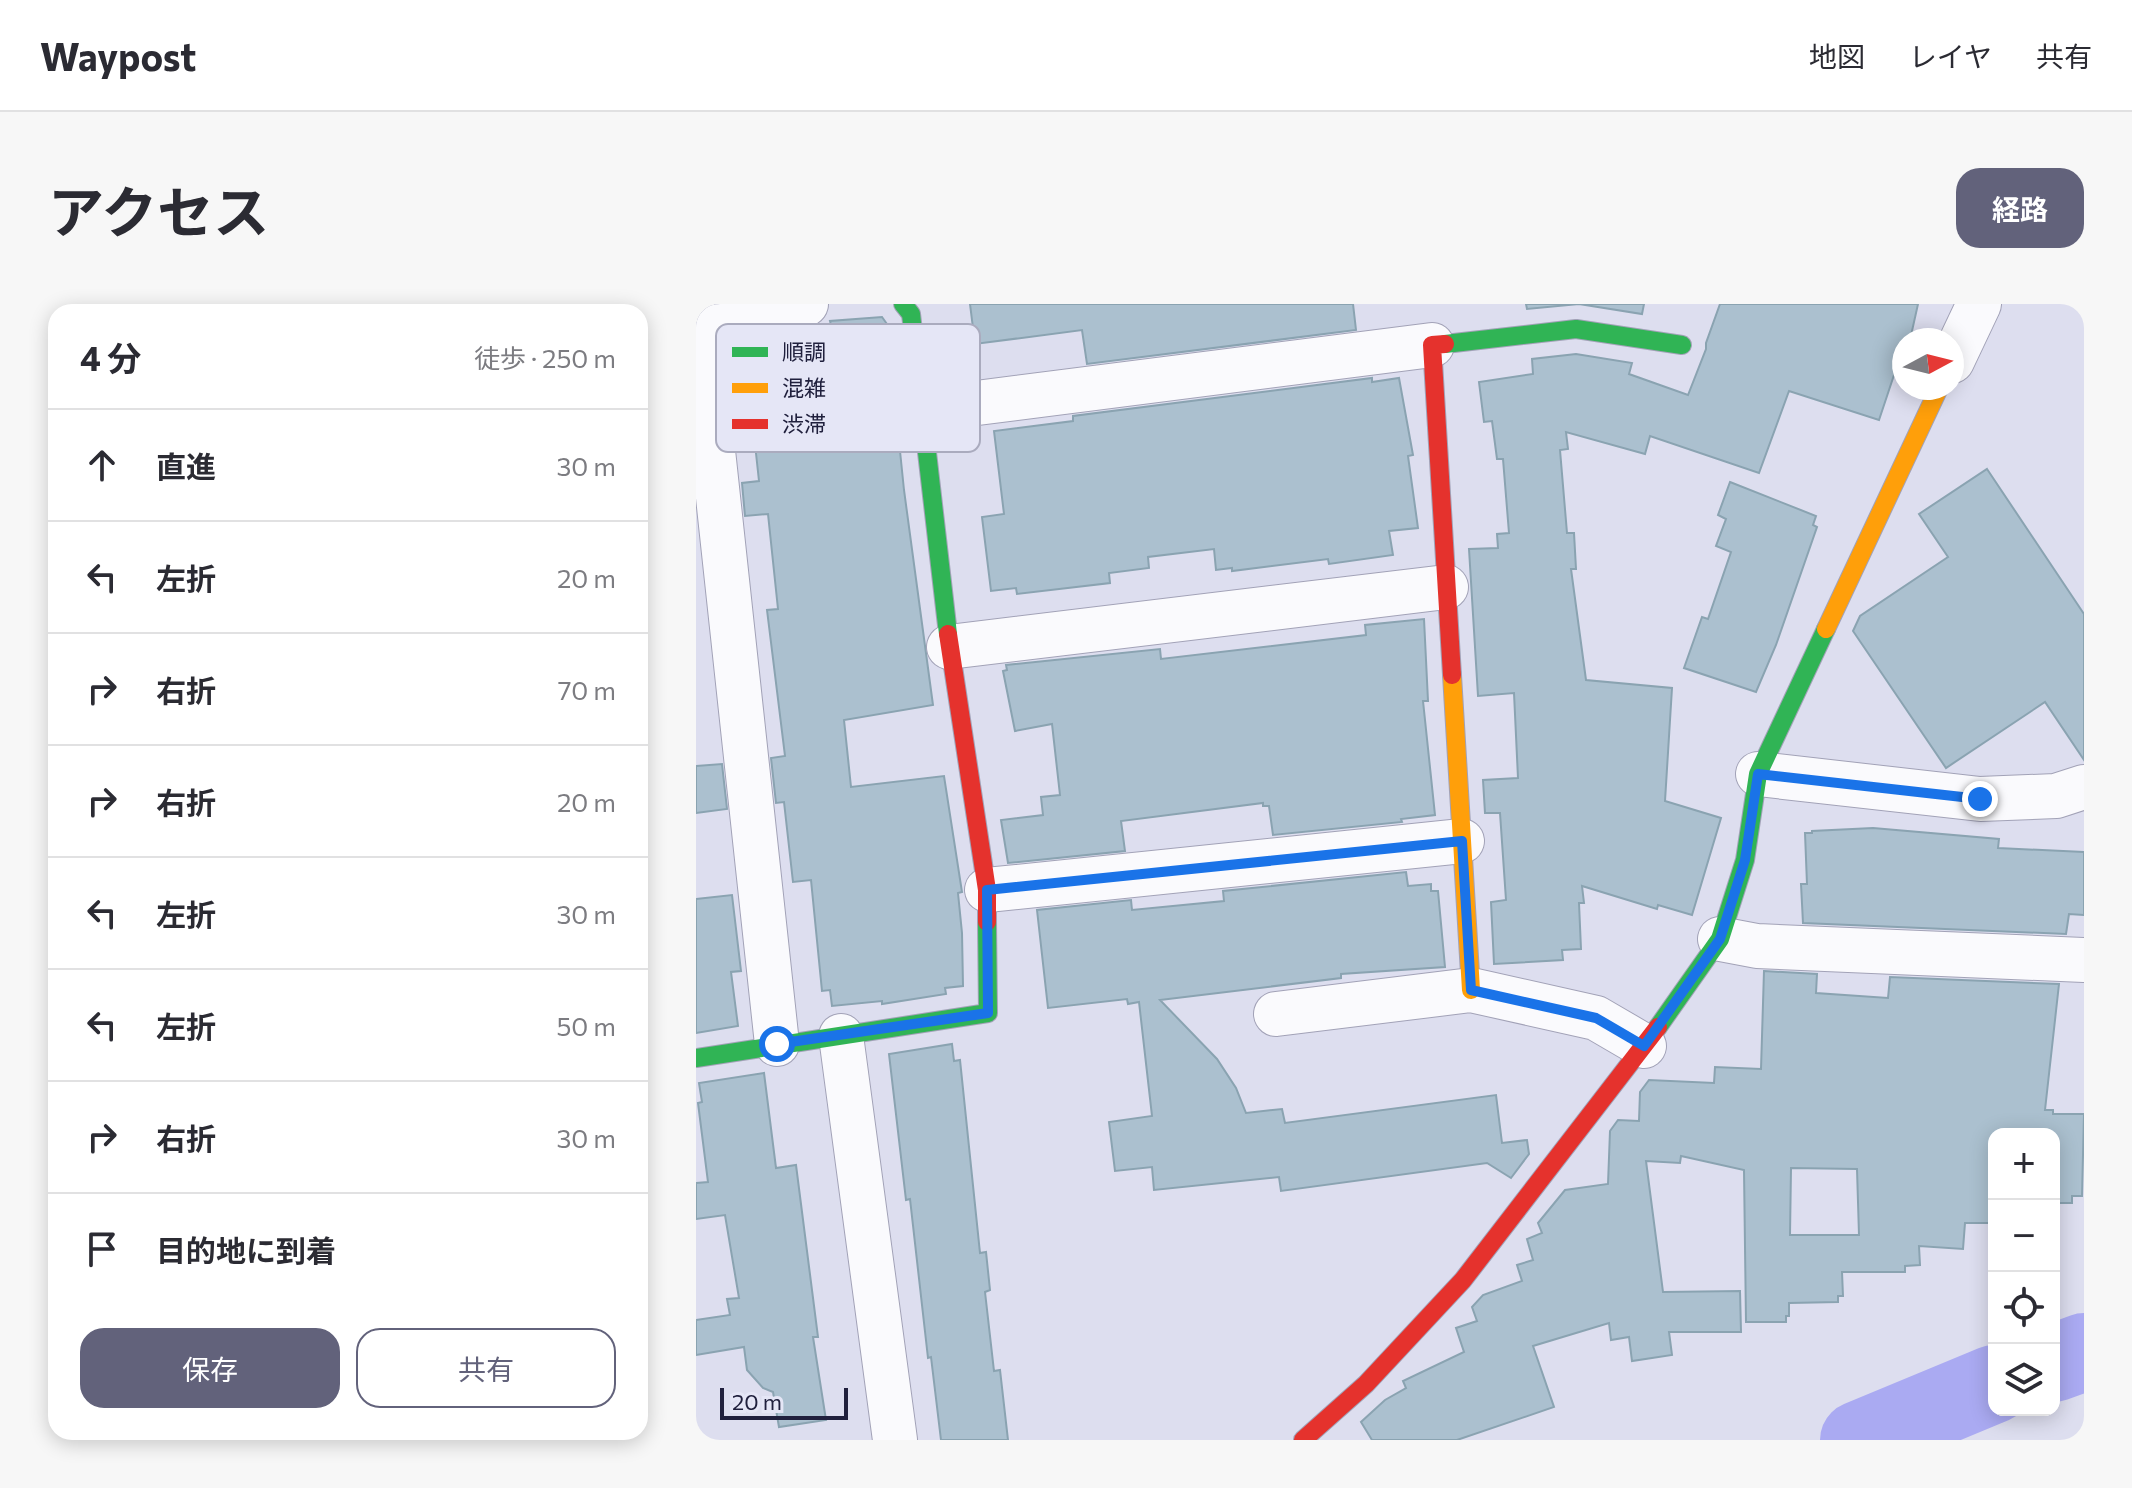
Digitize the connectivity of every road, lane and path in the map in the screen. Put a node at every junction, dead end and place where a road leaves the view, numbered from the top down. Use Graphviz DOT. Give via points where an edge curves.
graph roads {
  1 [pos="806,304"];
  2 [pos="903,304"];
  3 [pos="1979,304"];
  4 [pos="698,322"];
  5 [pos="912,324"];
  6 [pos="1964,336"];
  7 [pos="1432,345"];
  8 [pos="1682,345"];
  9 [pos="1933,400"];
  10 [pos="980,403"];
  11 [pos="927,452"];
  12 [pos="1446,587"];
  13 [pos="949,647"];
  14 [pos="1758,774"];
  15 [pos="2084,787"];
  16 [pos="1462,841"];
  17 [pos="987,890"];
  18 [pos="1720,939"];
  19 [pos="2084,960"];
  20 [pos="1471,990"];
  21 [pos="1276,1014"];
  22 [pos="841,1036"];
  23 [pos="777,1044"];
  24 [pos="1644,1046"];
  25 [pos="696,1058"];
  26 [pos="895,1440"];
  27 [pos="1303,1440"];
  1 -- 4 [label="street"];
  2 -- 5 [label="street"];
  3 -- 6 [label="street"];
  4 -- 23 [label="street"];
  7 -- 8 [label="street" via="1576,329"];
  7 -- 10 [label="street"];
  7 -- 12 [label="street"];
  9 -- 14 [label="street"];
  11 -- 13 [label="street"];
  12 -- 13 [label="street"];
  12 -- 16 [label="street"];
  13 -- 17 [label="street"];
  14 -- 15 [label="street" via="1980,799 2056,796"];
  14 -- 18 [label="street" via="1745,860"];
  16 -- 17 [label="street"];
  16 -- 20 [label="street"];
  17 -- 22 [label="street" via="988,1013"];
  18 -- 19 [label="street" via="1757,946"];
  18 -- 24 [label="street"];
  20 -- 21 [label="street"];
  20 -- 24 [label="street" via="1596,1018"];
  22 -- 23 [label="street"];
  22 -- 26 [label="street"];
  23 -- 25 [label="street"];
  24 -- 27 [label="street" via="1463,1280 1366,1384"];
}
